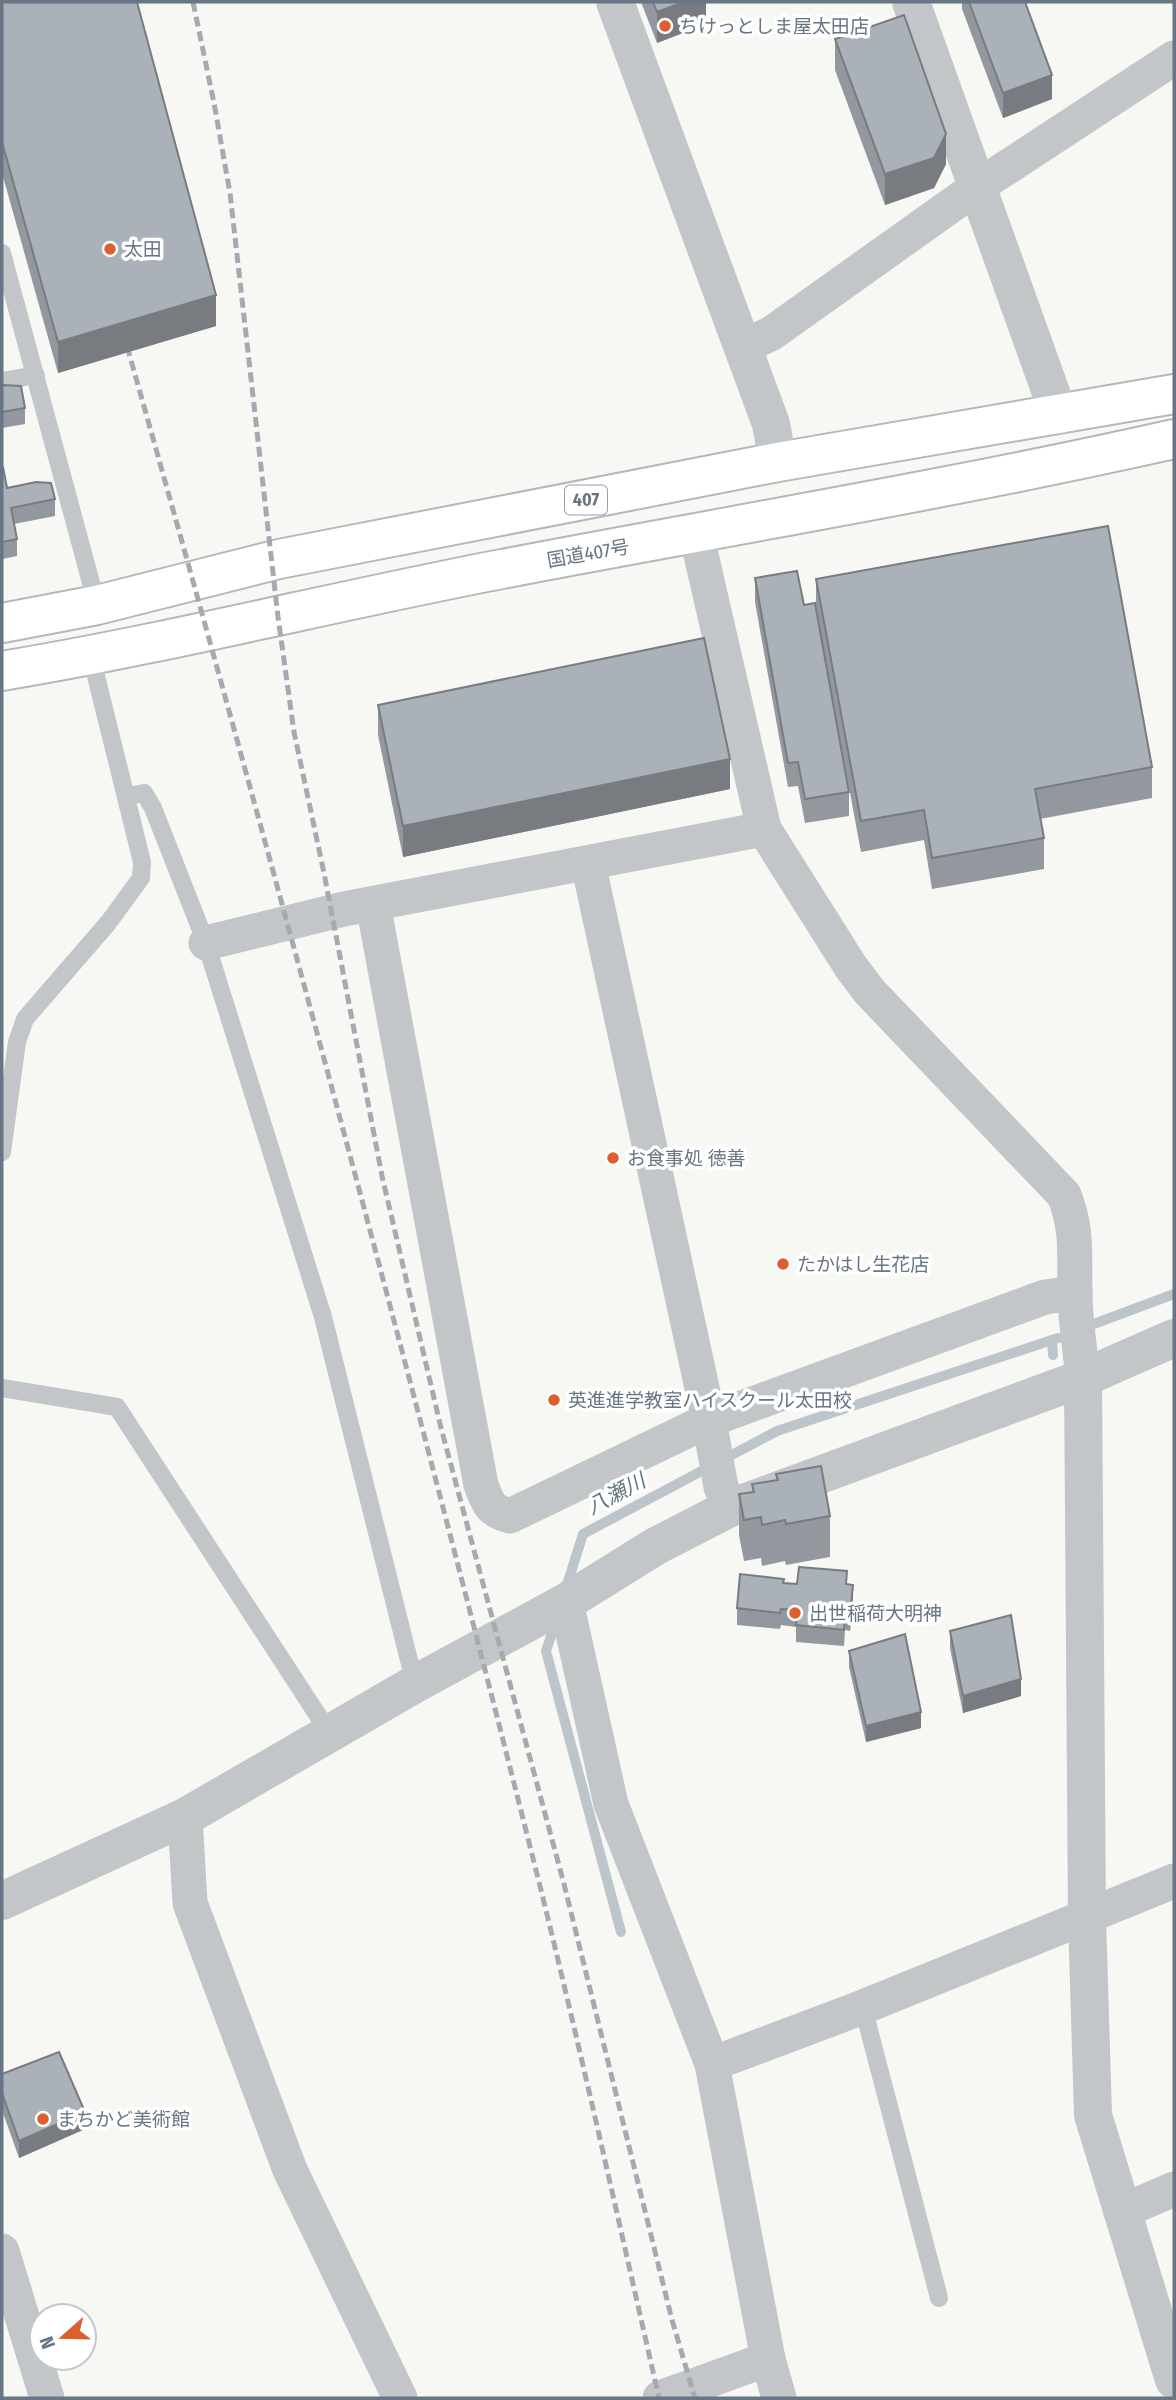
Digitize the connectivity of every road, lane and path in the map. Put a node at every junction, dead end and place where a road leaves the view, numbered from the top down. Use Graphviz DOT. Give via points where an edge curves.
graph roads {
  1 [pos="615,2"];
  2 [pos="911,2"];
  3 [pos="1174,58"];
  4 [pos="977,187"];
  5 [pos="2,253"];
  6 [pos="744,347"];
  7 [pos="36,375"];
  8 [pos="2,382"];
  9 [pos="1174,394"];
  10 [pos="1059,415"];
  11 [pos="1174,439"];
  12 [pos="778,462"];
  13 [pos="696,533"];
  14 [pos="97,605"];
  15 [pos="2,623"];
  16 [pos="92,656"];
  17 [pos="2,671"];
  18 [pos="127,796"];
  19 [pos="764,830"];
  20 [pos="588,863"];
  21 [pos="373,904"];
  22 [pos="206,943"];
  23 [pos="2,1152"];
  24 [pos="1075,1299"];
  25 [pos="1174,1338"];
  26 [pos="1082,1367"];
  27 [pos="2,1388"];
  28 [pos="710,1428"];
  29 [pos="725,1497"];
  30 [pos="566,1602"];
  31 [pos="415,1684"];
  32 [pos="330,1734"];
  33 [pos="185,1817"];
  34 [pos="1174,1881"];
  35 [pos="2,1900"];
  36 [pos="1087,1918"];
  37 [pos="863,2007"];
  38 [pos="712,2064"];
  39 [pos="1174,2189"];
  40 [pos="1121,2212"];
  41 [pos="2,2251"];
  42 [pos="939,2298"];
  43 [pos="768,2359"];
  44 [pos="1174,2380"];
  45 [pos="47,2398"];
  46 [pos="400,2398"];
  47 [pos="660,2398"];
  48 [pos="779,2398"];
  1 -- 6 [label="street"];
  2 -- 4 [label="street"];
  3 -- 4 [label="street"];
  4 -- 6 [label="street" via="772,333"];
  4 -- 10 [label="street"];
  5 -- 7 [label="lane"];
  6 -- 12 [label="street" via="771,424"];
  7 -- 8 [label="lane"];
  7 -- 14 [label="lane"];
  9 -- 10 [label="highway, 407"];
  10 -- 12 [label="highway, 407"];
  11 -- 13 [label="highway, 国道407号"];
  12 -- 14 [label="highway, 407" via="279,559"];
  13 -- 16 [label="highway, 国道407号" via="313,607"];
  13 -- 19 [label="street"];
  14 -- 15 [label="highway, 407"];
  16 -- 17 [label="highway, 国道407号"];
  16 -- 18 [label="lane"];
  18 -- 22 [label="lane" via="144,793 153,808"];
  18 -- 23 [label="lane" via="142,862 141,878 25,1019 17,1042"];
  19 -- 20 [label="street"];
  19 -- 24 [label="street" via="869,991 1064,1195 1075,1232"];
  20 -- 21 [label="street"];
  20 -- 28 [label="street"];
  21 -- 22 [label="street"];
  21 -- 28 [label="street" via="487,1501 496,1512 510,1516"];
  22 -- 31 [label="lane" via="323,1317"];
  24 -- 26 [label="street"];
  24 -- 28 [label="street" via="1045,1297"];
  25 -- 26 [label="street"];
  26 -- 29 [label="street"];
  26 -- 36 [label="street"];
  27 -- 32 [label="lane" via="117,1407"];
  28 -- 29 [label="street"];
  29 -- 30 [label="street"];
  30 -- 31 [label="street"];
  30 -- 38 [label="street" via="611,1804"];
  31 -- 32 [label="street"];
  32 -- 33 [label="street"];
  33 -- 35 [label="street"];
  33 -- 46 [label="street" via="190,1903 289,2170"];
  34 -- 36 [label="street"];
  36 -- 37 [label="street"];
  36 -- 40 [label="street" via="1093,2115"];
  37 -- 38 [label="street"];
  37 -- 42 [label="lane"];
  38 -- 43 [label="street"];
  39 -- 40 [label="street"];
  40 -- 44 [label="street"];
  41 -- 45 [label="street"];
  43 -- 47 [label="street"];
  43 -- 48 [label="street"];
}
